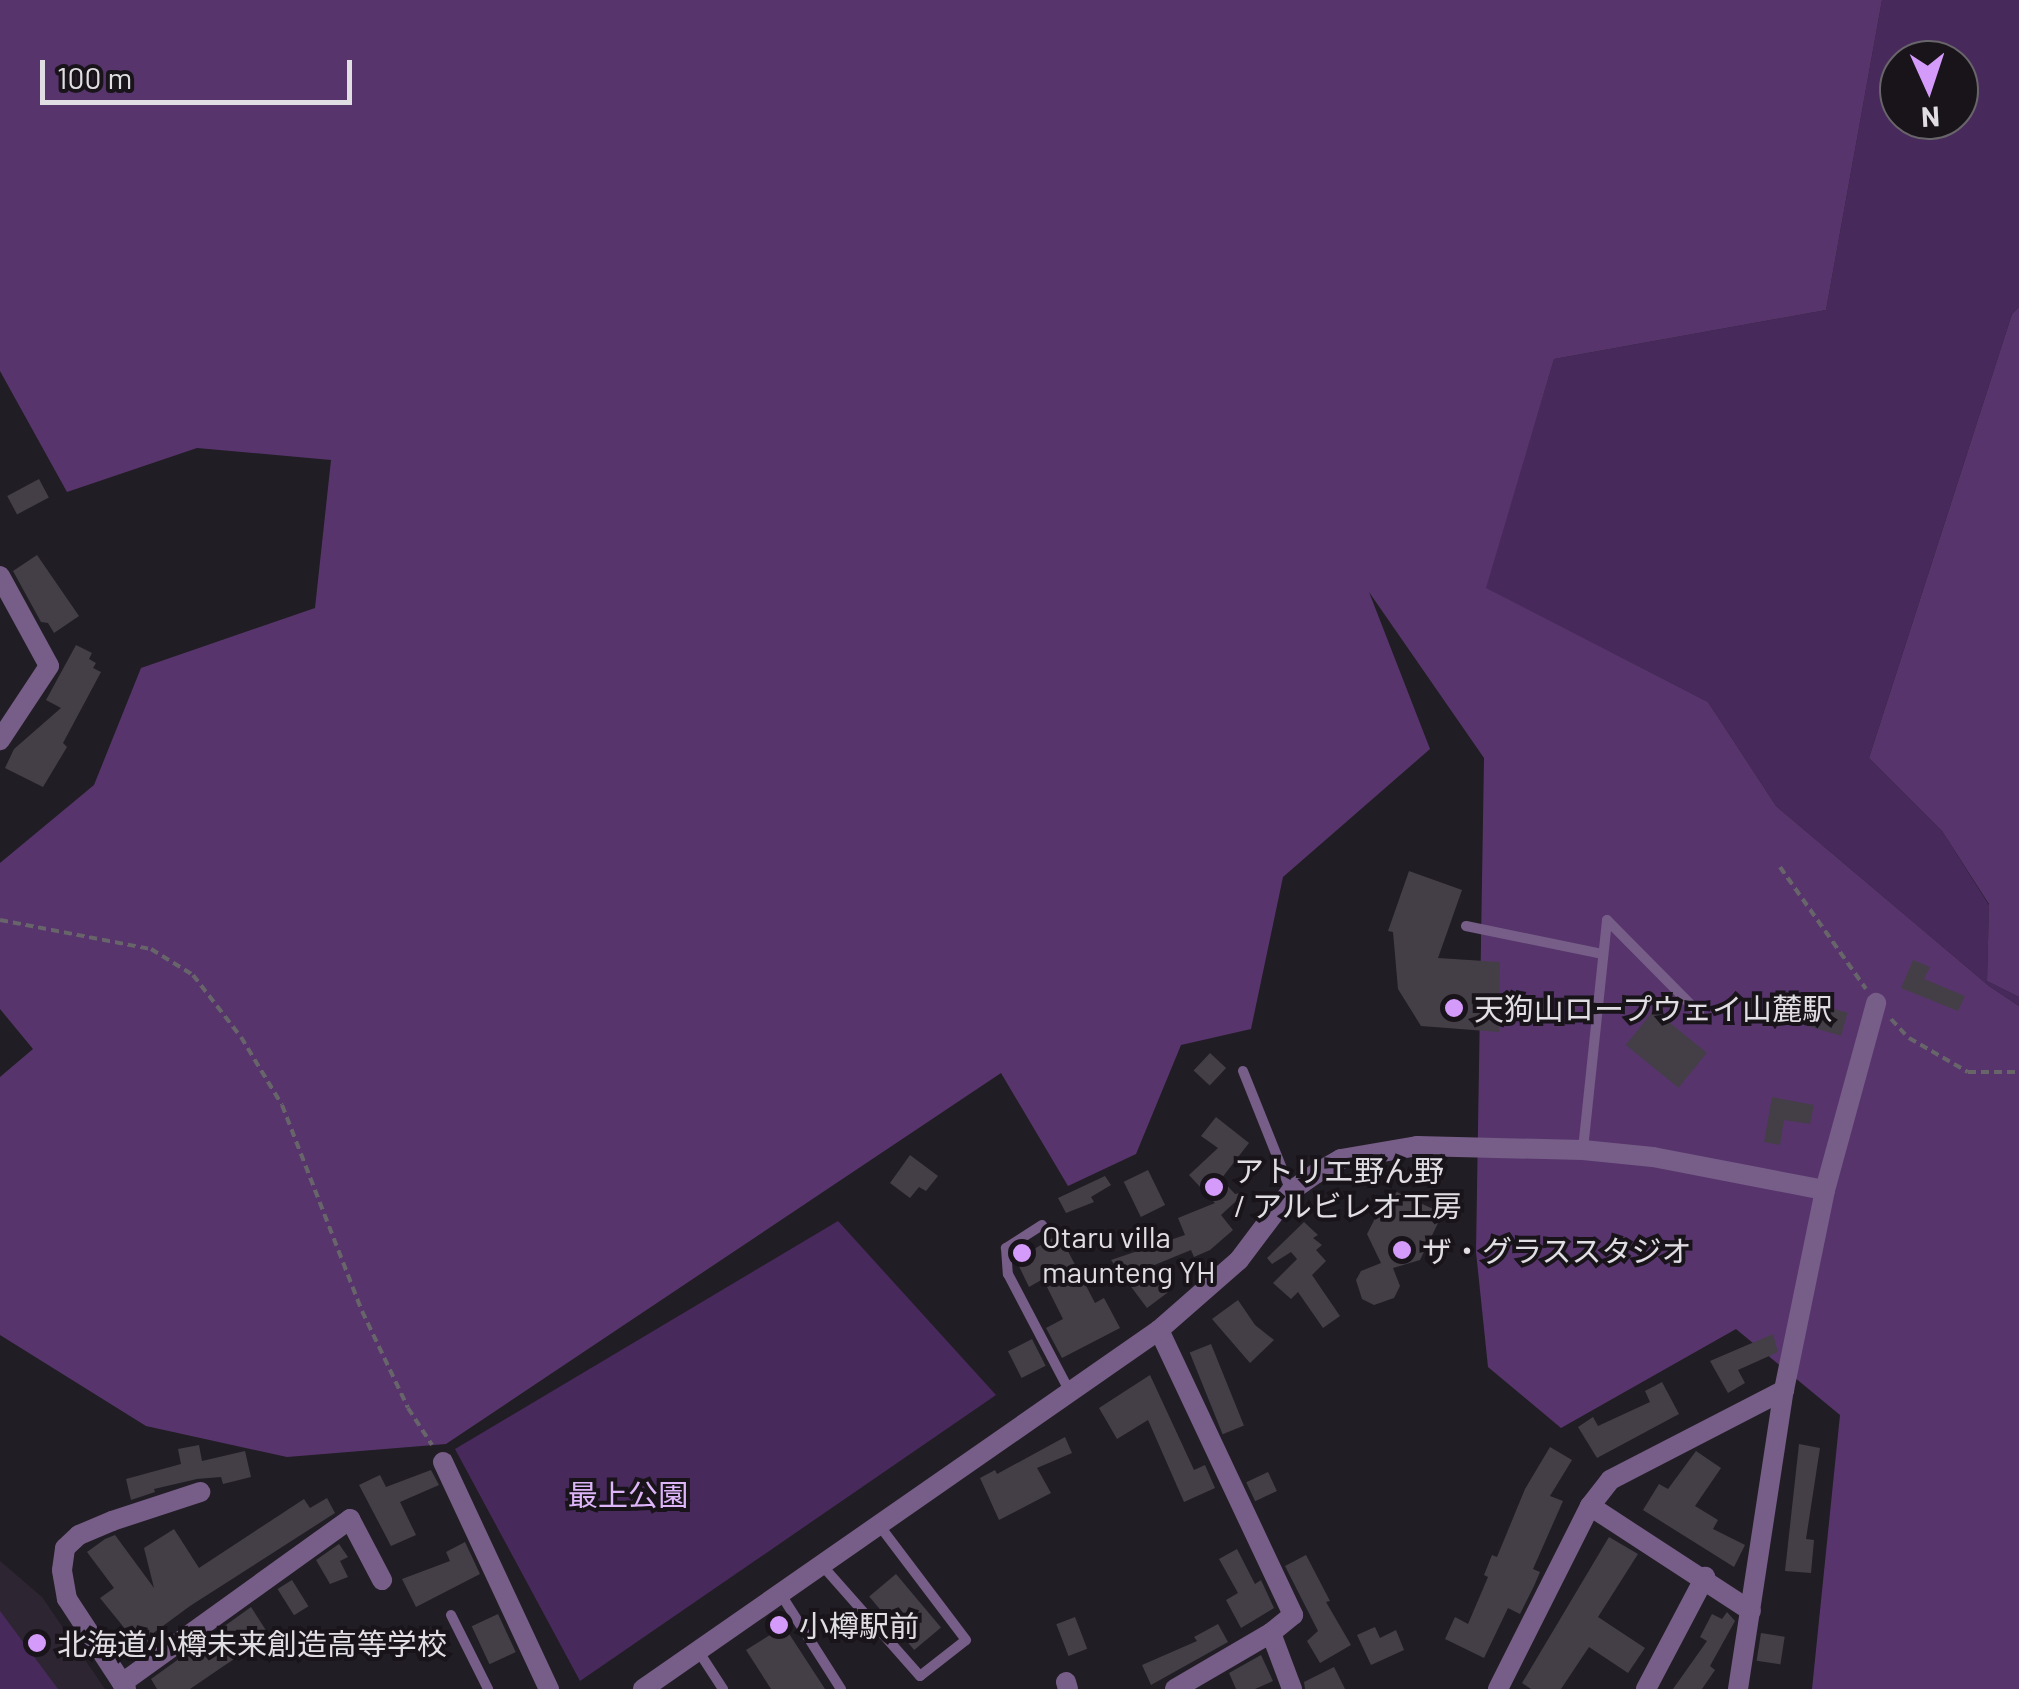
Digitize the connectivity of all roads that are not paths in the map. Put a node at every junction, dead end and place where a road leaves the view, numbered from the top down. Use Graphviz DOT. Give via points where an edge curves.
graph roads {
  1 [pos="0,576"];
  2 [pos="0,740"];
  3 [pos="1466,926"];
  4 [pos="1603,954"];
  5 [pos="1876,1003"];
  6 [pos="1699,1013"];
  7 [pos="1244,1071"];
  8 [pos="1584,1150"];
  9 [pos="1826,1190"];
  10 [pos="1291,1192"];
  11 [pos="1042,1225"];
  12 [pos="1159,1330"];
  13 [pos="1784,1390"];
  14 [pos="1070,1392"];
  15 [pos="443,1462"];
  16 [pos="200,1492"];
  17 [pos="1590,1506"];
  18 [pos="878,1523"];
  19 [pos="820,1562"];
  20 [pos="1705,1577"];
  21 [pos="382,1580"];
  22 [pos="778,1591"];
  23 [pos="1751,1610"];
  24 [pos="452,1615"];
  25 [pos="1271,1632"];
  26 [pos="697,1649"];
  27 [pos="124,1686"];
  28 [pos="488,1689"];
  29 [pos="549,1689"];
  30 [pos="643,1689"];
  31 [pos="722,1689"];
  32 [pos="842,1689"];
  33 [pos="1174,1689"];
  34 [pos="1292,1689"];
  35 [pos="1498,1689"];
  36 [pos="1646,1689"];
  37 [pos="1738,1689"];
  1 -- 2 [label="street" via="49,666"];
  3 -- 4 [label="lane"];
  4 -- 6 [label="lane" via="1608,920"];
  4 -- 8 [label="lane"];
  5 -- 9 [label="street"];
  7 -- 10 [label="lane"];
  8 -- 9 [label="street"];
  8 -- 10 [label="street" via="1378,1149 1341,1159"];
  9 -- 13 [label="street"];
  10 -- 12 [label="street" via="1239,1260"];
  11 -- 14 [label="lane" via="1006,1248 1008,1274"];
  12 -- 14 [label="street"];
  12 -- 25 [label="street" via="1293,1615"];
  13 -- 17 [label="street" via="1610,1480"];
  13 -- 23 [label="street"];
  14 -- 18 [label="street"];
  15 -- 29 [label="street"];
  16 -- 27 [label="street" via="112,1521 65,1548 67,1598"];
  17 -- 20 [label="street"];
  17 -- 35 [label="street"];
  18 -- 19 [label="street"];
  18 -- 19 [label="lane" via="966,1640 920,1676"];
  19 -- 22 [label="street"];
  20 -- 23 [label="street"];
  20 -- 36 [label="street"];
  21 -- 27 [label="street" via="350,1519"];
  22 -- 26 [label="street"];
  22 -- 32 [label="lane"];
  23 -- 37 [label="street"];
  24 -- 28 [label="lane"];
  25 -- 33 [label="street"];
  25 -- 34 [label="street"];
  26 -- 30 [label="street"];
  26 -- 31 [label="lane"];
}
